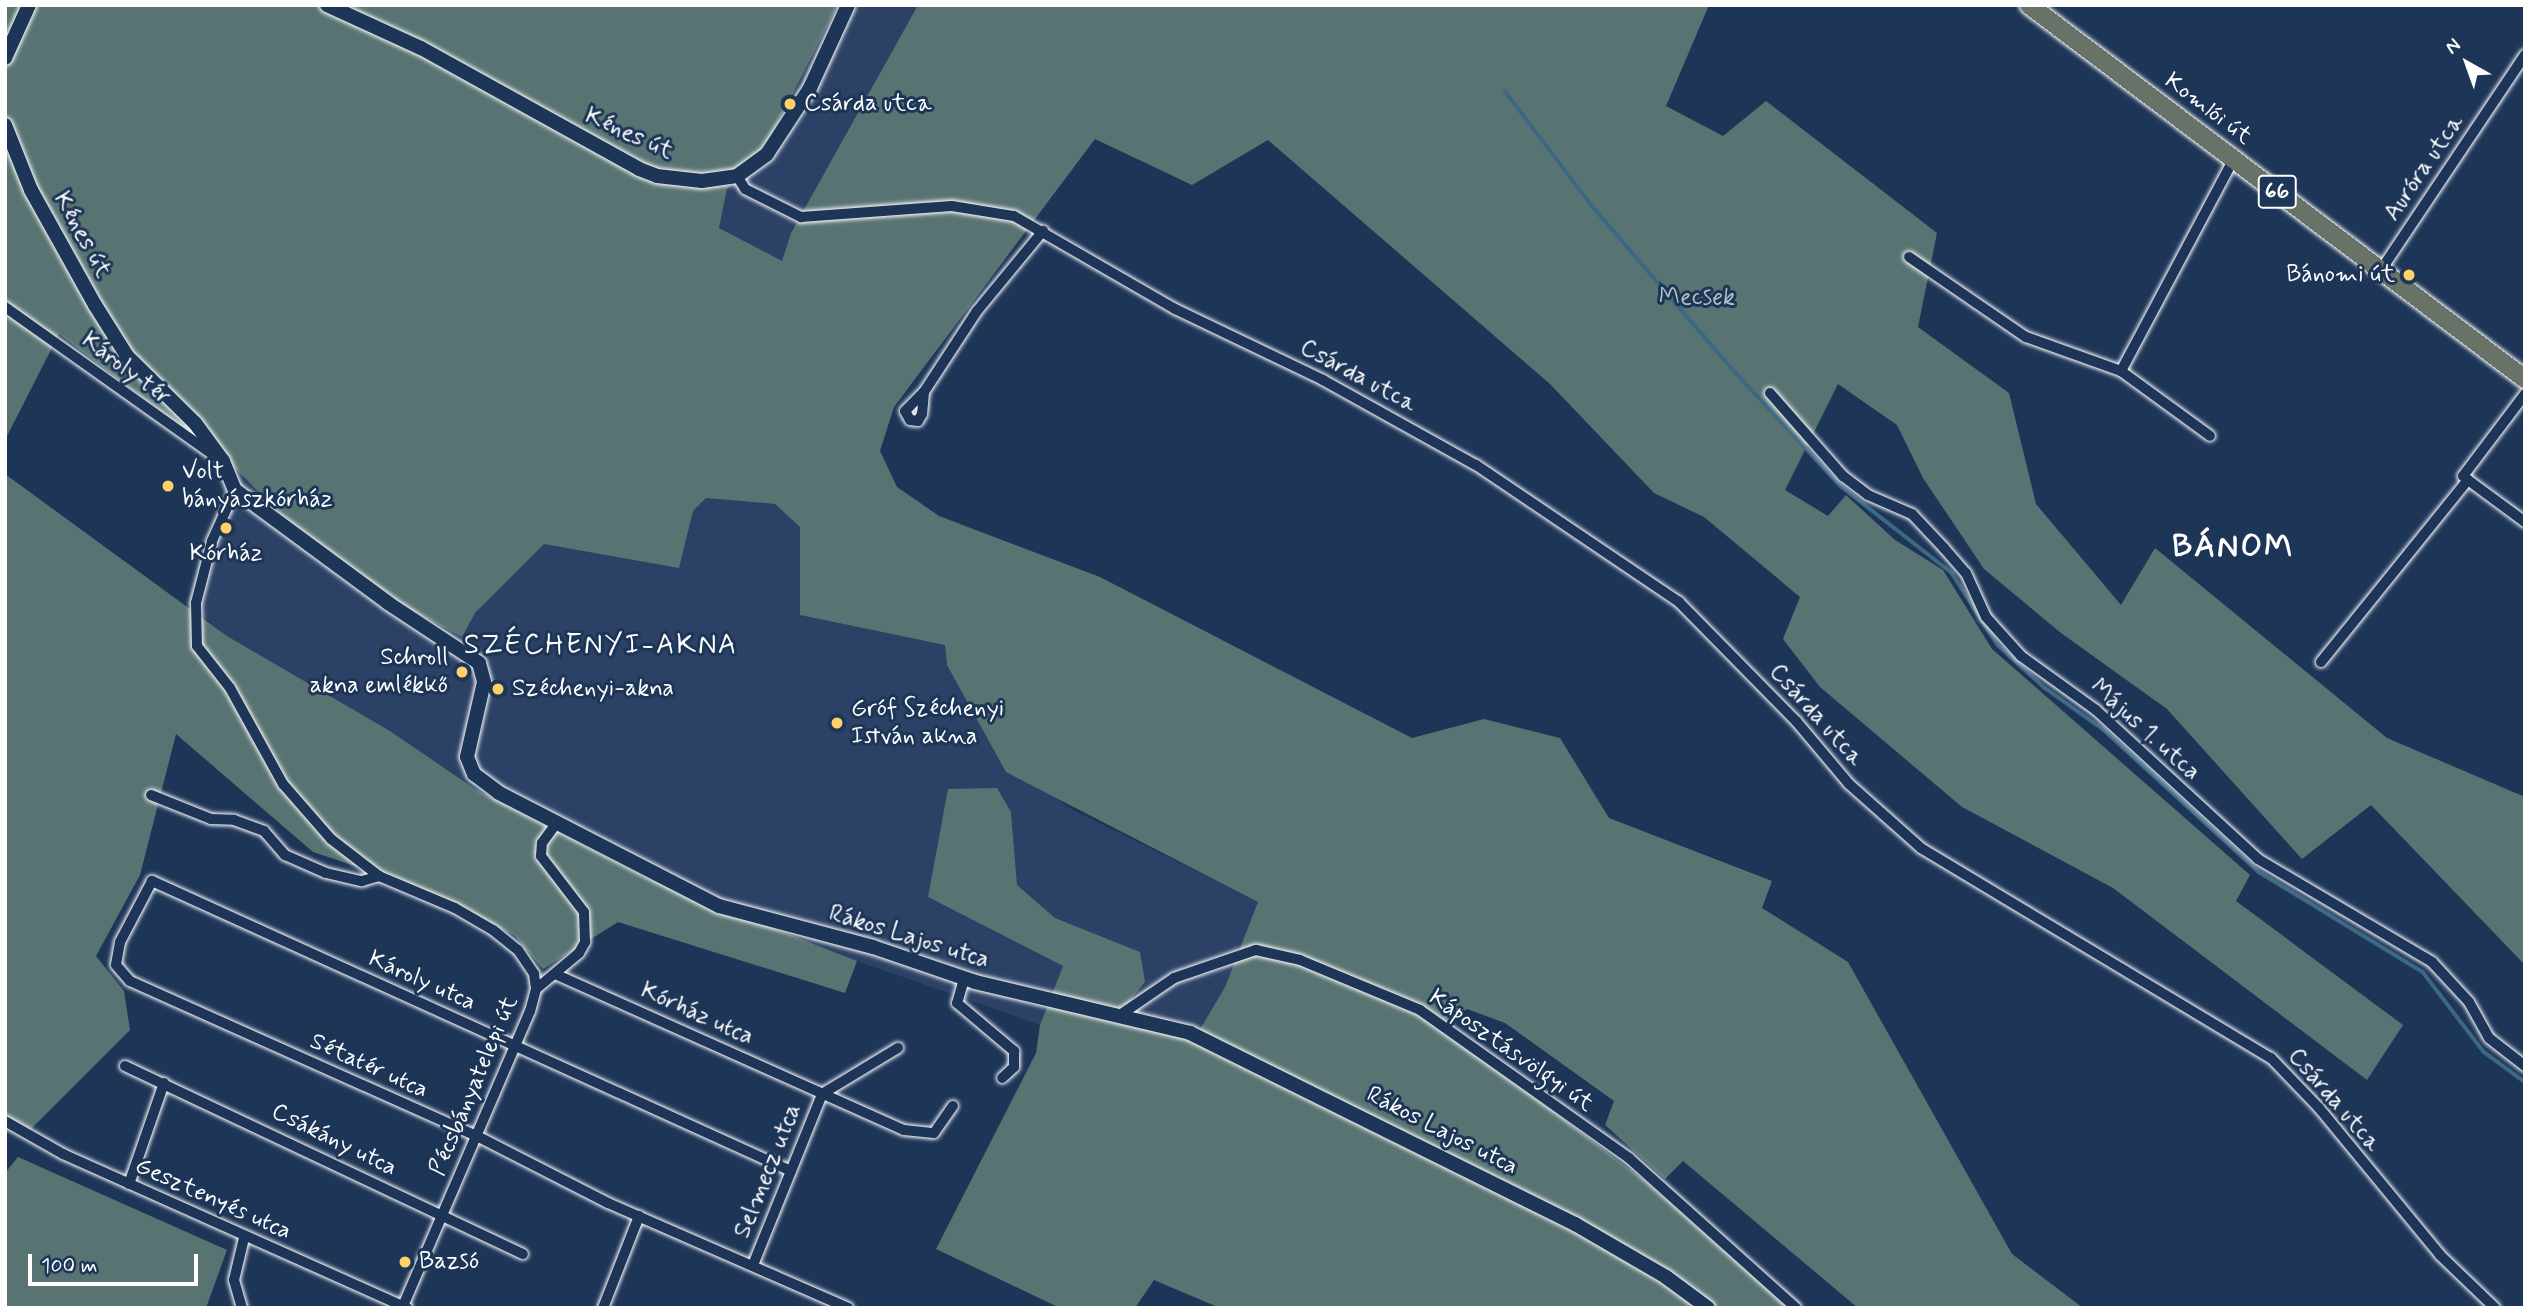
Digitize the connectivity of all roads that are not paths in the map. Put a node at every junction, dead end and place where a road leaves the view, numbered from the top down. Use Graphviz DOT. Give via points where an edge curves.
graph roads {
  1 [pos="29,5"];
  2 [pos="327,5"];
  3 [pos="848,5"];
  4 [pos="2029,5"];
  5 [pos="2525,55"];
  6 [pos="5,58"];
  7 [pos="5,125"];
  8 [pos="2234,160"];
  9 [pos="737,176"];
  10 [pos="1043,231"];
  11 [pos="1909,257"];
  12 [pos="2381,270"];
  13 [pos="5,307"];
  14 [pos="2120,372"];
  15 [pos="2525,379"];
  16 [pos="924,392"];
  17 [pos="1770,393"];
  18 [pos="2525,394"];
  19 [pos="2210,436"];
  20 [pos="223,461"];
  21 [pos="2468,480"];
  22 [pos="235,490"];
  23 [pos="2525,522"];
  24 [pos="2321,662"];
  25 [pos="151,795"];
  26 [pos="555,825"];
  27 [pos="379,876"];
  28 [pos="152,881"];
  29 [pos="555,974"];
  30 [pos="964,979"];
  31 [pos="537,989"];
  32 [pos="1120,1015"];
  33 [pos="515,1045"];
  34 [pos="898,1048"];
  35 [pos="125,1066"];
  36 [pos="2525,1066"];
  37 [pos="1002,1078"];
  38 [pos="164,1083"];
  39 [pos="822,1094"];
  40 [pos="953,1106"];
  41 [pos="5,1121"];
  42 [pos="477,1136"];
  43 [pos="791,1171"];
  44 [pos="129,1184"];
  45 [pos="442,1216"];
  46 [pos="639,1216"];
  47 [pos="244,1238"];
  48 [pos="523,1254"];
  49 [pos="753,1265"];
  50 [pos="404,1307"];
  51 [pos="2494,1307"];
  52 [pos="242,1308"];
  53 [pos="603,1308"];
  54 [pos="848,1308"];
  55 [pos="1708,1308"];
  56 [pos="1796,1308"];
  1 -- 6 [label="street"];
  2 -- 9 [label="street, Kénes út" via="421,48 577,138 657,176 702,181"];
  3 -- 9 [label="street, Kénes út" via="784,132 767,154"];
  4 -- 8 [label="main road, Komlói út / 66"];
  5 -- 12 [label="street, Auróra utca"];
  7 -- 20 [label="street, Kénes út" via="53,232 127,356 195,423"];
  8 -- 12 [label="main road, Komlói út / 66"];
  8 -- 14 [label="street"];
  9 -- 10 [label="street, Csárda utca" via="745,189 792,216 952,206 1014,216"];
  10 -- 16 [label="street" via="976,311"];
  10 -- 51 [label="street, Csárda utca" via="1175,309 1312,374 1426,436 1679,602 1796,721 1849,783 1921,848 2271,1058 2319,1108 2440,1255"];
  11 -- 14 [label="street" via="2026,337"];
  12 -- 15 [label="main road, Komlói út / 66"];
  13 -- 20 [label="street, Károly tér"];
  14 -- 19 [label="street"];
  17 -- 36 [label="street, Május 1. utca" via="1843,476 1868,495 1912,514 1966,573 1986,617 2021,656 2096,710 2258,859 2432,962 2469,1002 2489,1038"];
  18 -- 21 [label="street" via="2463,476"];
  20 -- 22 [label="street, Kénes út"];
  21 -- 23 [label="street"];
  21 -- 24 [label="street"];
  22 -- 26 [label="street, Rákos Lajos utca" via="478,663 484,682 468,743 468,767 499,793"];
  22 -- 27 [label="street, Pécsbányatelepi út" via="212,541 197,603 197,646 230,688 283,785 331,839"];
  25 -- 27 [label="street" via="211,819 234,820 264,831 285,855 326,873 362,880"];
  26 -- 29 [label="street" via="542,843 541,856 578,900 586,928 579,953"];
  26 -- 30 [label="street, Rákos Lajos utca" via="719,906 873,947"];
  27 -- 31 [label="street, Pécsbányatelepi út" via="455,908 493,930 518,950 534,974"];
  28 -- 33 [label="street, Károly utca"];
  28 -- 42 [label="street, Sétatér utca" via="120,942 116,965 121,975"];
  29 -- 31 [label="street"];
  29 -- 39 [label="street, Kórház utca"];
  30 -- 32 [label="street, Rákos Lajos utca"];
  30 -- 37 [label="street" via="957,1003 1014,1051 1014,1067"];
  31 -- 33 [label="street, Pécsbányatelepi út"];
  32 -- 55 [label="street, Rákos Lajos utca" via="1190,1033 1432,1151 1630,1254"];
  32 -- 56 [label="street, Káposztásvölgyi út" via="1174,978 1256,950 1300,960 1420,1010 1629,1158"];
  33 -- 42 [label="street, Pécsbányatelepi út"];
  33 -- 43 [label="street, Károly utca"];
  34 -- 39 [label="street, Selmecz utca"];
  35 -- 38 [label="street, Csákány utca"];
  38 -- 44 [label="street"];
  38 -- 45 [label="street, Csákány utca"];
  39 -- 40 [label="street, Selmecz utca" via="923,1134 934,1132"];
  39 -- 43 [label="street, Selmecz utca"];
  41 -- 44 [label="street, Gesztenyés utca"];
  42 -- 45 [label="street, Pécsbányatelepi út"];
  42 -- 46 [label="street, Sétatér utca"];
  43 -- 49 [label="street, Selmecz utca"];
  44 -- 47 [label="street, Gesztenyés utca"];
  45 -- 48 [label="street, Csákány utca"];
  45 -- 50 [label="street, Pécsbányatelepi út"];
  46 -- 49 [label="street, Sétatér utca"];
  46 -- 53 [label="street"];
  47 -- 50 [label="street, Gesztenyés utca"];
  47 -- 52 [label="street" via="234,1280"];
  49 -- 54 [label="street, Sétatér utca"];
}
